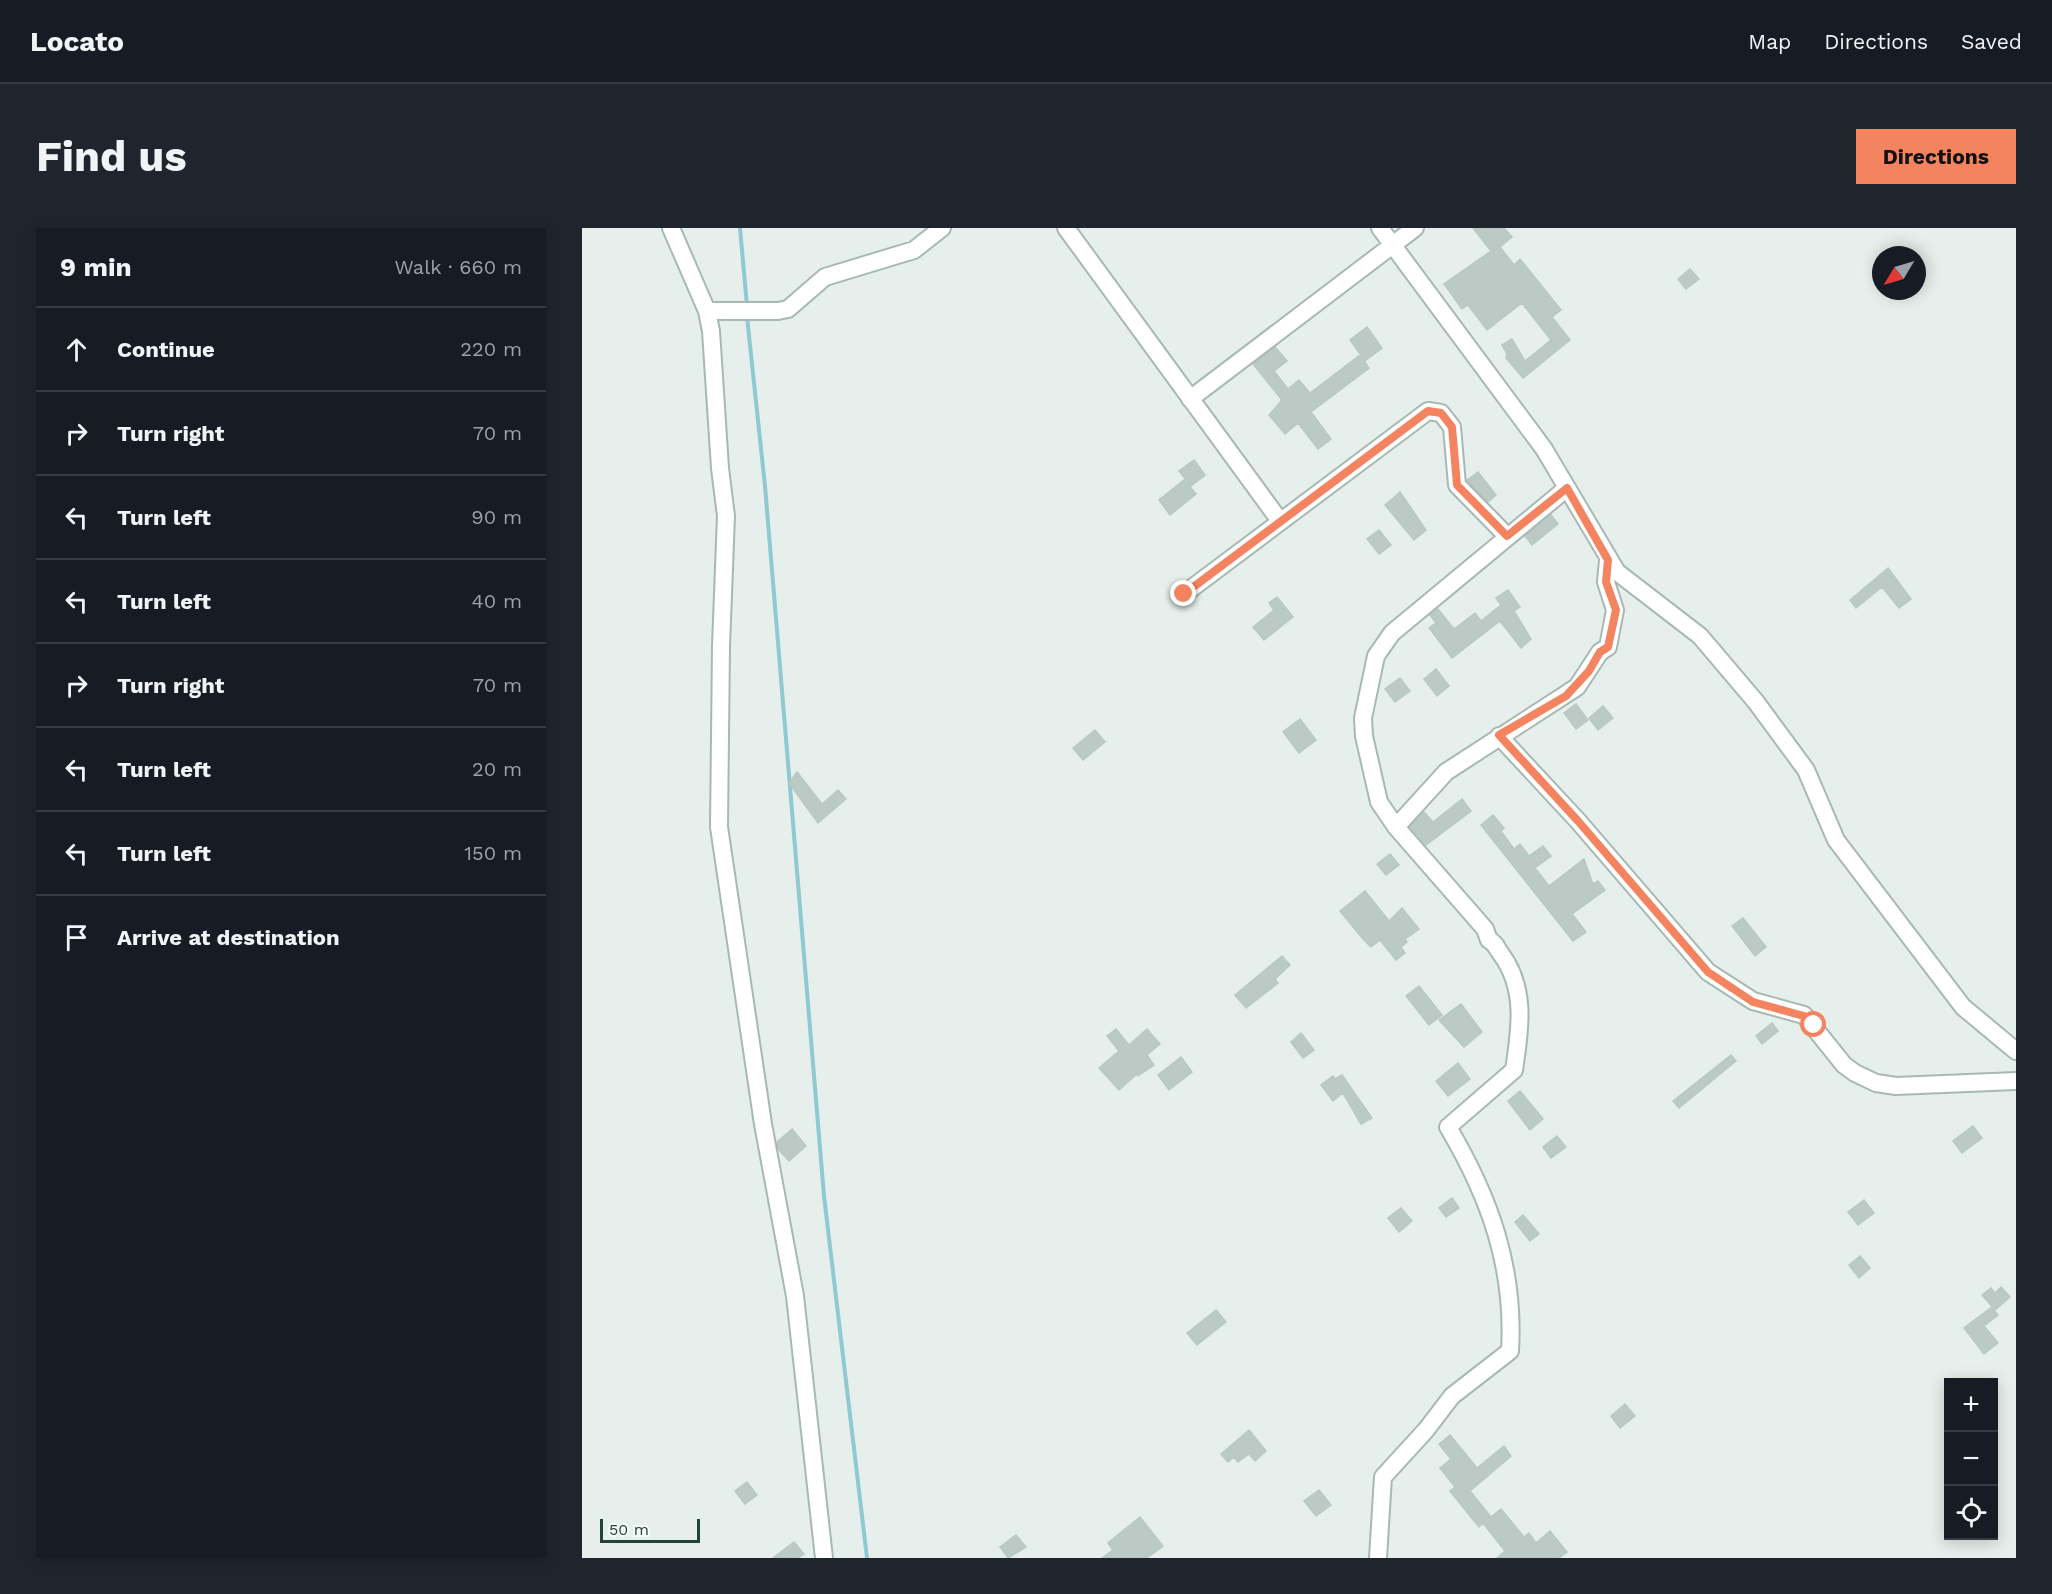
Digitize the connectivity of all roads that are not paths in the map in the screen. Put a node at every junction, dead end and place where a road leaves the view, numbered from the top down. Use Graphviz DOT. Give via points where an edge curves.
graph roads {
  1 [pos="671,228"];
  2 [pos="942,228"];
  3 [pos="1066,228"];
  4 [pos="1380,228"];
  5 [pos="1415,228"];
  6 [pos="1394,245"];
  7 [pos="706,311"];
  8 [pos="1190,399"];
  9 [pos="1567,488"];
  10 [pos="1280,521"];
  11 [pos="1507,536"];
  12 [pos="1608,560"];
  13 [pos="1184,594"];
  14 [pos="1499,735"];
  15 [pos="1396,827"];
  16 [pos="2016,1051"];
  17 [pos="2016,1081"];
  18 [pos="824,1558"];
  19 [pos="1378,1558"];
  1 -- 7 [label="street"];
  2 -- 7 [label="street" via="914,250 825,277 788,309"];
  3 -- 8 [label="street"];
  4 -- 6 [label="street"];
  5 -- 6 [label="street"];
  6 -- 8 [label="street"];
  6 -- 9 [label="street" via="1544,449"];
  7 -- 18 [label="street" via="711,331 726,516 719,827 763,1124 795,1296"];
  8 -- 10 [label="street"];
  9 -- 11 [label="street"];
  9 -- 12 [label="street"];
  10 -- 11 [label="street" via="1428,411 1441,413 1452,427 1457,485"];
  10 -- 13 [label="street"];
  11 -- 15 [label="street" via="1392,633 1376,656 1363,718 1364,736 1379,802"];
  12 -- 14 [label="street" via="1606,582 1616,610 1608,647 1566,696"];
  12 -- 16 [label="street" via="1617,572 1700,636 1756,702 1806,770 1836,840 1964,1007"];
  14 -- 15 [label="street" via="1435,782"];
  14 -- 17 [label="street" via="1708,972 1753,1002 1804,1016 1855,1073 1896,1086"];
  15 -- 19 [label="street" via="1496,944 1517,986 1521,1022 1514,1070 1448,1127 1480,1184 1508,1274 1510,1351 1452,1396 1383,1477"];
}
